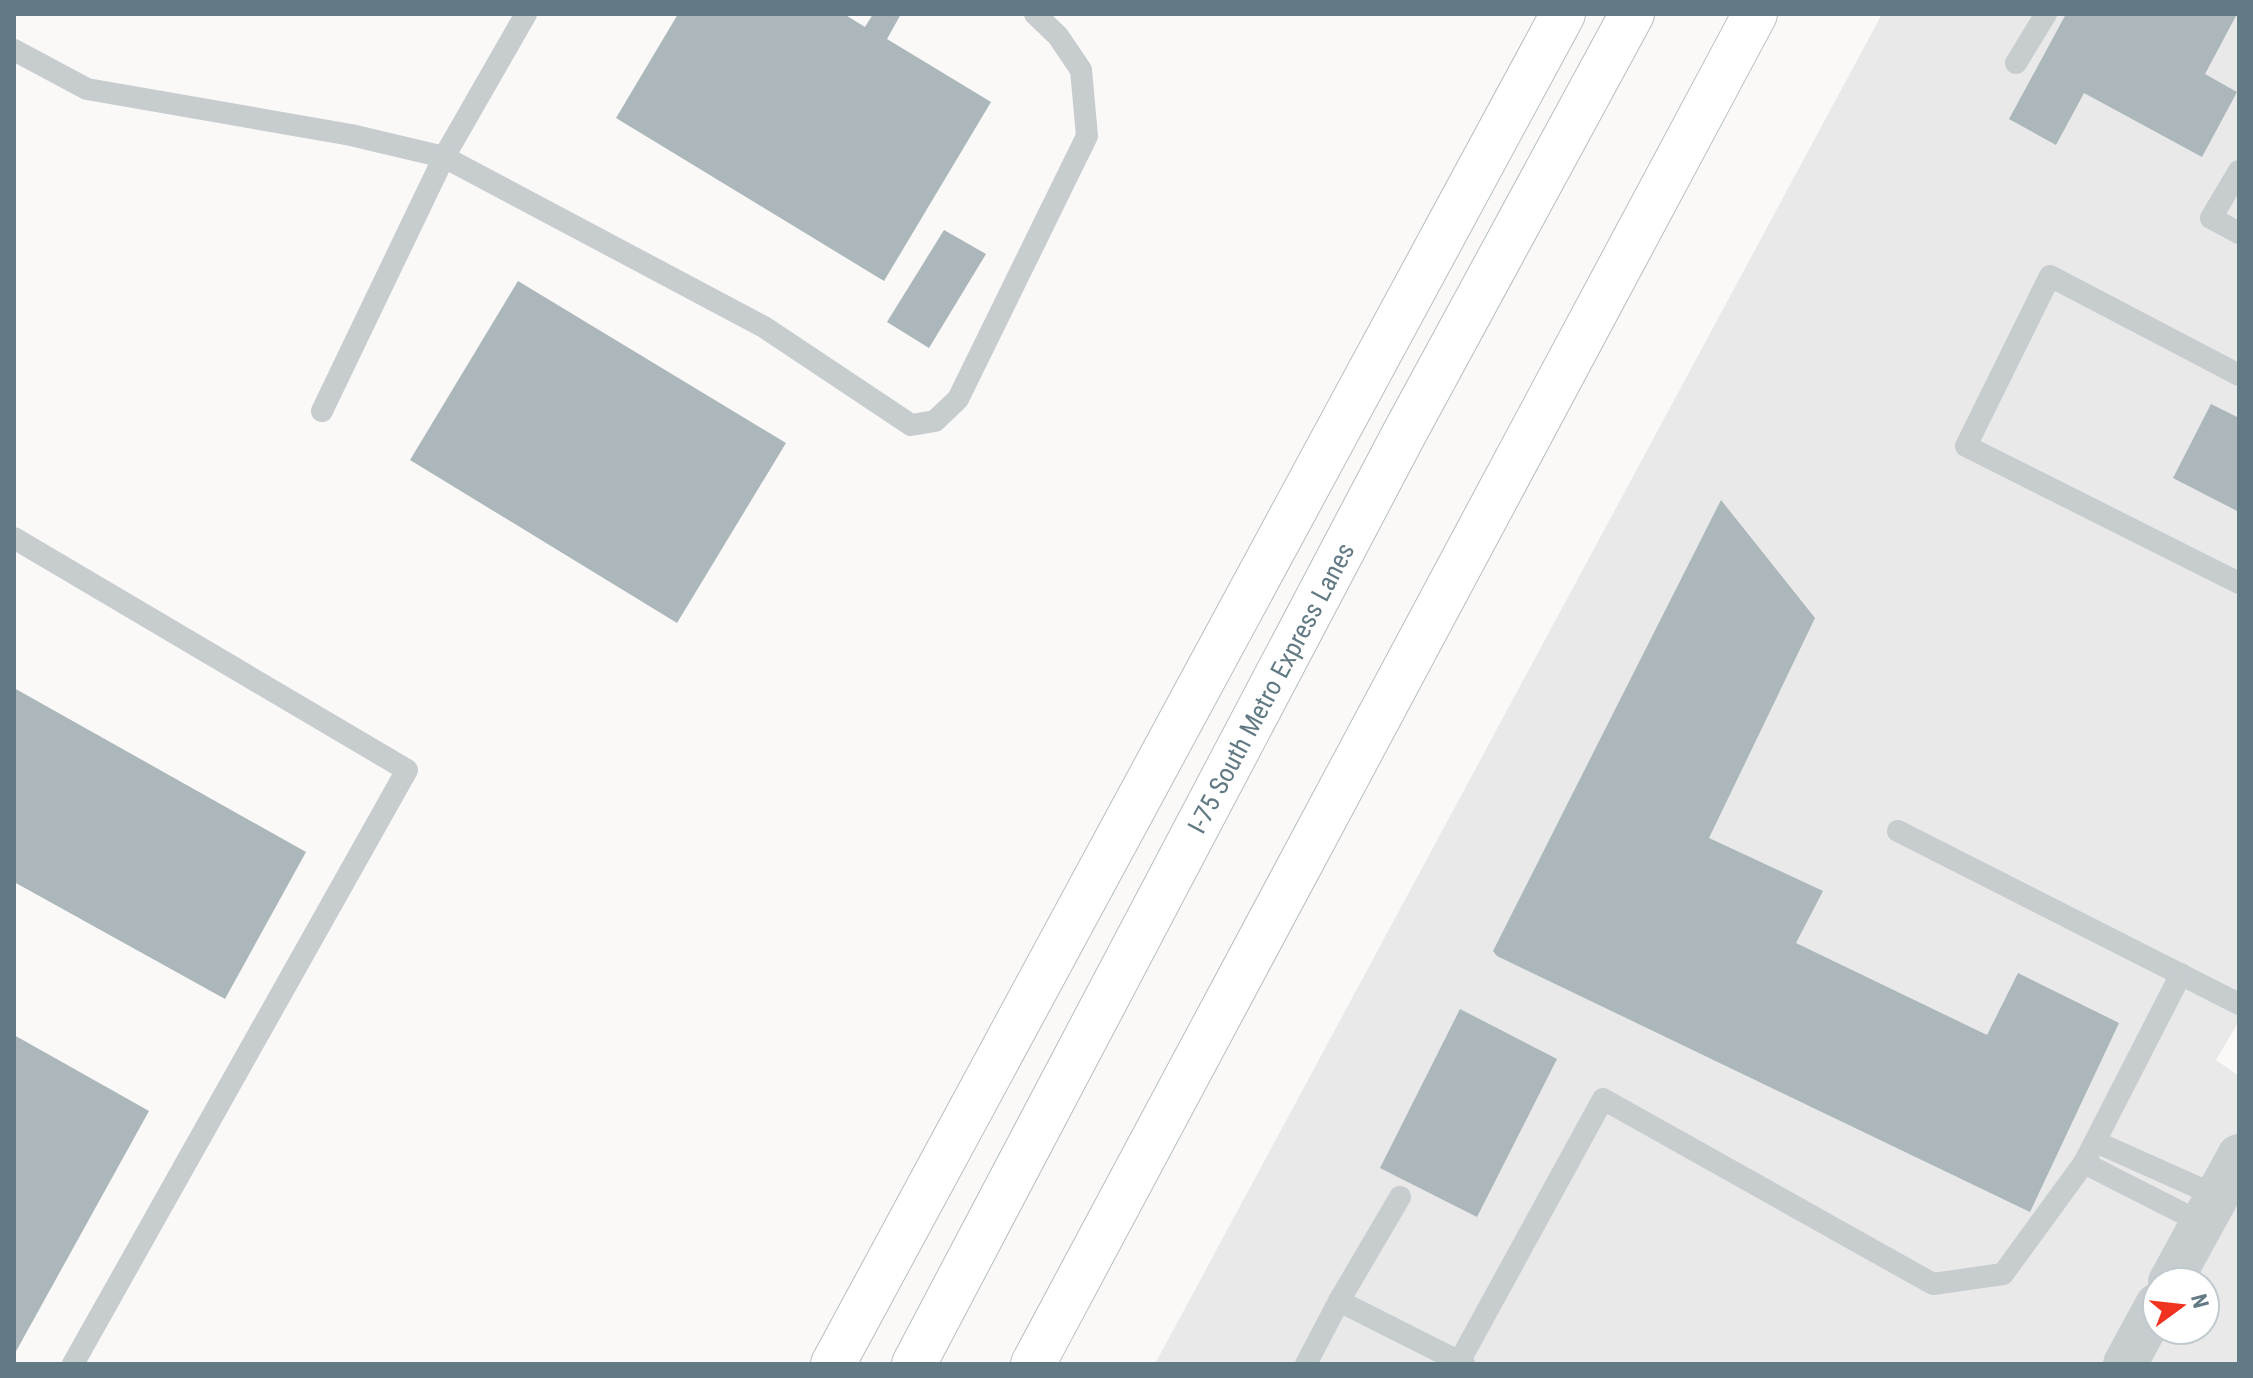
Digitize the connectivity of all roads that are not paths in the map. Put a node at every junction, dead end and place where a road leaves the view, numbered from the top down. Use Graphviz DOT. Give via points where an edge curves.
graph roads {
  1 [pos="526,14"];
  2 [pos="1035,14"];
  3 [pos="1563,14"];
  4 [pos="1632,14"];
  5 [pos="1755,14"];
  6 [pos="2046,14"];
  7 [pos="14,50"];
  8 [pos="2016,63"];
  9 [pos="444,157"];
  10 [pos="2239,171"];
  11 [pos="2239,233"];
  12 [pos="2239,375"];
  13 [pos="322,411"];
  14 [pos="14,538"];
  15 [pos="2239,583"];
  16 [pos="1898,831"];
  17 [pos="2181,974"];
  18 [pos="2239,1004"];
  19 [pos="2096,1142"];
  20 [pos="2239,1156"];
  21 [pos="2084,1163"];
  22 [pos="1400,1197"];
  23 [pos="2210,1209"];
  24 [pos="2179,1266"];
  25 [pos="1339,1301"];
  26 [pos="2141,1334"];
  27 [pos="1461,1363"];
  28 [pos="73,1364"];
  29 [pos="833,1364"];
  30 [pos="914,1364"];
  31 [pos="1033,1364"];
  32 [pos="1306,1364"];
  33 [pos="2125,1364"];
  1 -- 9 [label="lane"];
  2 -- 9 [label="lane" via="1081,70 1087,136 958,399 935,421 911,425 764,327"];
  3 -- 29 [label="highway"];
  4 -- 30 [label="highway, I-75 South Metro Express Lanes" via="1404,434"];
  5 -- 31 [label="highway"];
  6 -- 8 [label="lane"];
  7 -- 9 [label="lane" via="87,89 351,135"];
  9 -- 13 [label="lane"];
  10 -- 11 [label="lane" via="2211,218"];
  12 -- 15 [label="lane" via="2050,276 1966,446"];
  14 -- 28 [label="lane" via="407,770"];
  16 -- 17 [label="lane"];
  17 -- 18 [label="lane"];
  17 -- 19 [label="lane"];
  19 -- 21 [label="lane"];
  19 -- 23 [label="lane"];
  20 -- 23 [label="street"];
  21 -- 23 [label="lane"];
  21 -- 27 [label="lane" via="2003,1274 1933,1284 1603,1099"];
  22 -- 25 [label="lane"];
  23 -- 24 [label="street"];
  25 -- 27 [label="lane"];
  25 -- 32 [label="lane"];
  26 -- 33 [label="street"];
}
